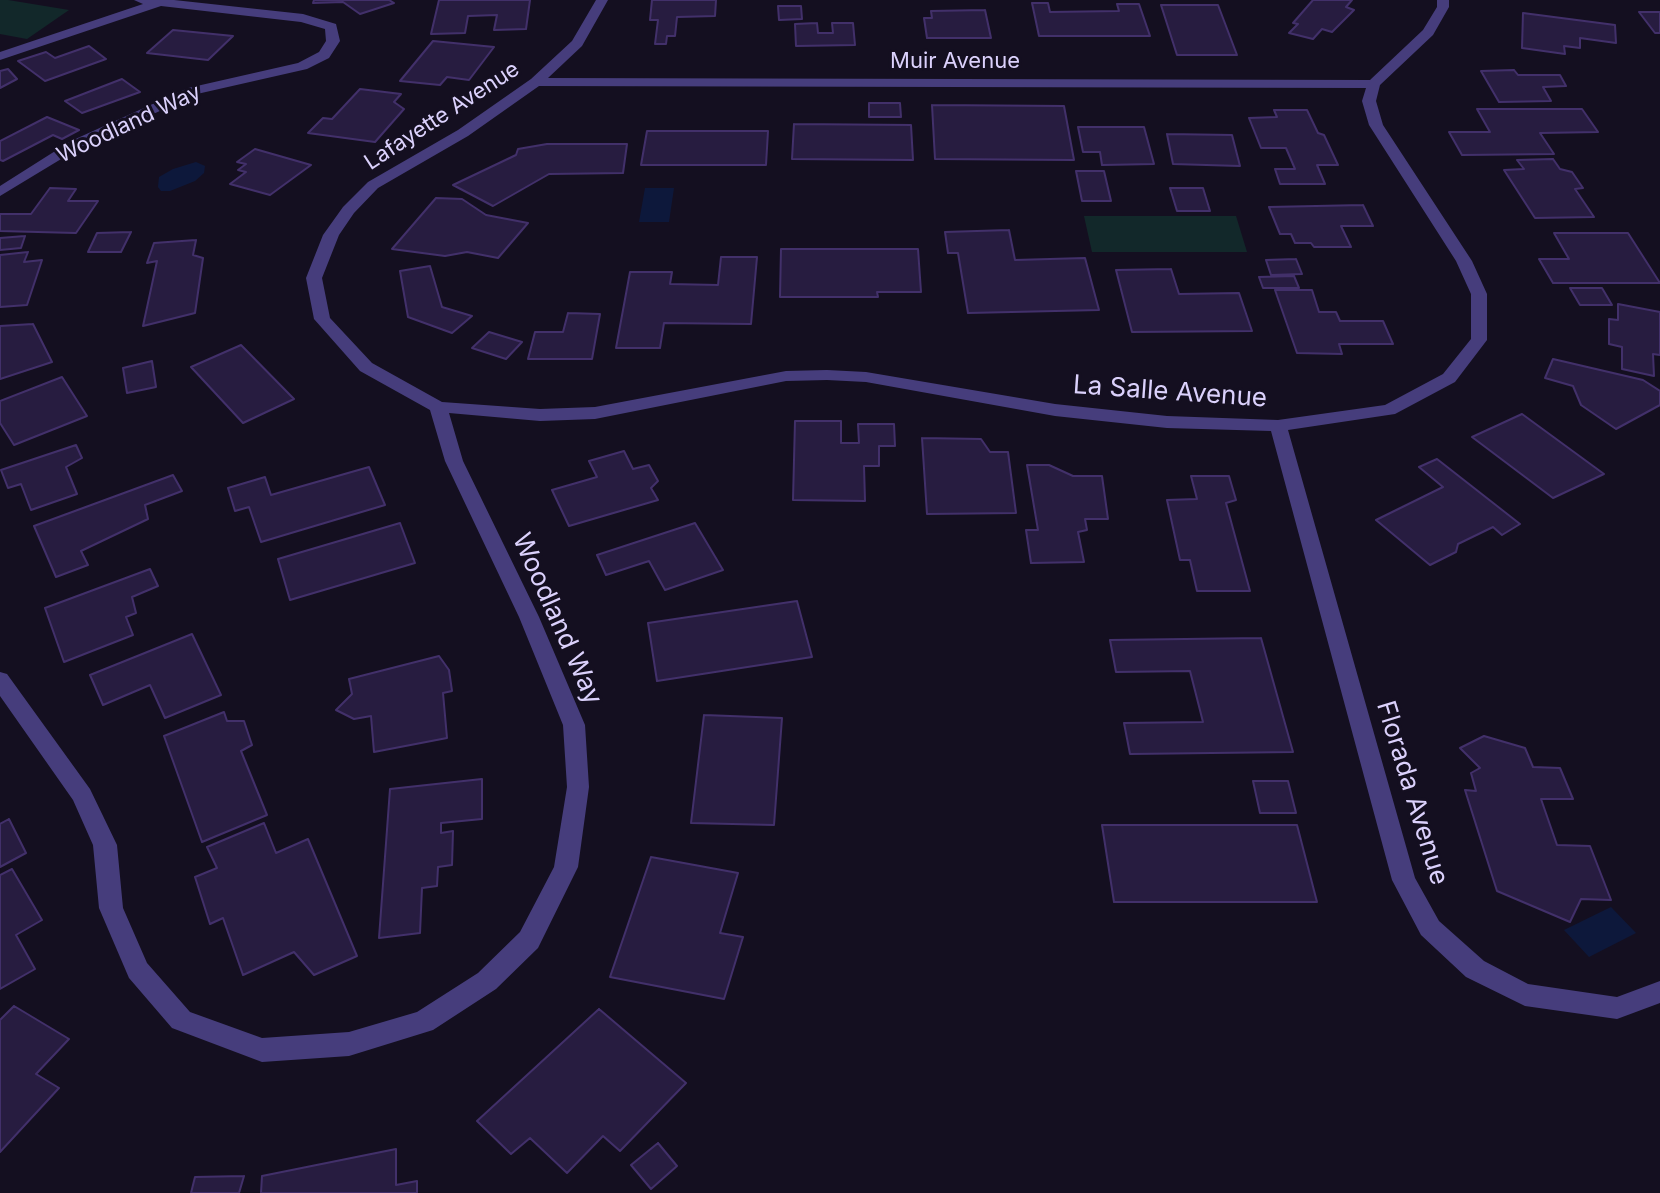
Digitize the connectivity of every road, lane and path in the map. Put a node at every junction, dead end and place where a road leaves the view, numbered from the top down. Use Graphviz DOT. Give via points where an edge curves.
graph roads {
  1 [pos="140,0"];
  2 [pos="602,0"];
  3 [pos="1443,0"];
  4 [pos="162,2"];
  5 [pos="0,56"];
  6 [pos="536,82"];
  7 [pos="1374,84"];
  8 [pos="0,192"];
  9 [pos="438,407"];
  10 [pos="1278,426"];
  11 [pos="0,680"];
  12 [pos="1660,992"];
  1 -- 4 [label="street, Woodland Way"];
  2 -- 6 [label="street, Lafayette Avenue" via="577,43"];
  3 -- 7 [label="street" via="1428,32"];
  4 -- 5 [label="street"];
  4 -- 8 [label="street, Woodland Way" via="303,18 331,27 333,41 324,55 302,66 193,91 102,132"];
  6 -- 7 [label="street, Muir Avenue"];
  6 -- 9 [label="street, Lafayette Avenue" via="463,133 373,185 331,235 314,278 322,319 366,367"];
  7 -- 10 [label="street, La Salle Avenue" via="1369,101 1376,125 1464,261 1479,294 1479,340 1449,378 1389,410"];
  9 -- 10 [label="street, La Salle Avenue" via="540,415 595,413 786,376 827,375 1055,410"];
  9 -- 11 [label="street, Woodland Way" via="454,461 574,725 578,787 566,867 529,940 487,981 424,1022 349,1044 262,1050 181,1020 138,970 111,908 105,845 82,795"];
  10 -- 12 [label="street, Florada Avenue" via="1404,880 1430,928 1475,969 1525,995 1617,1008"];
}
